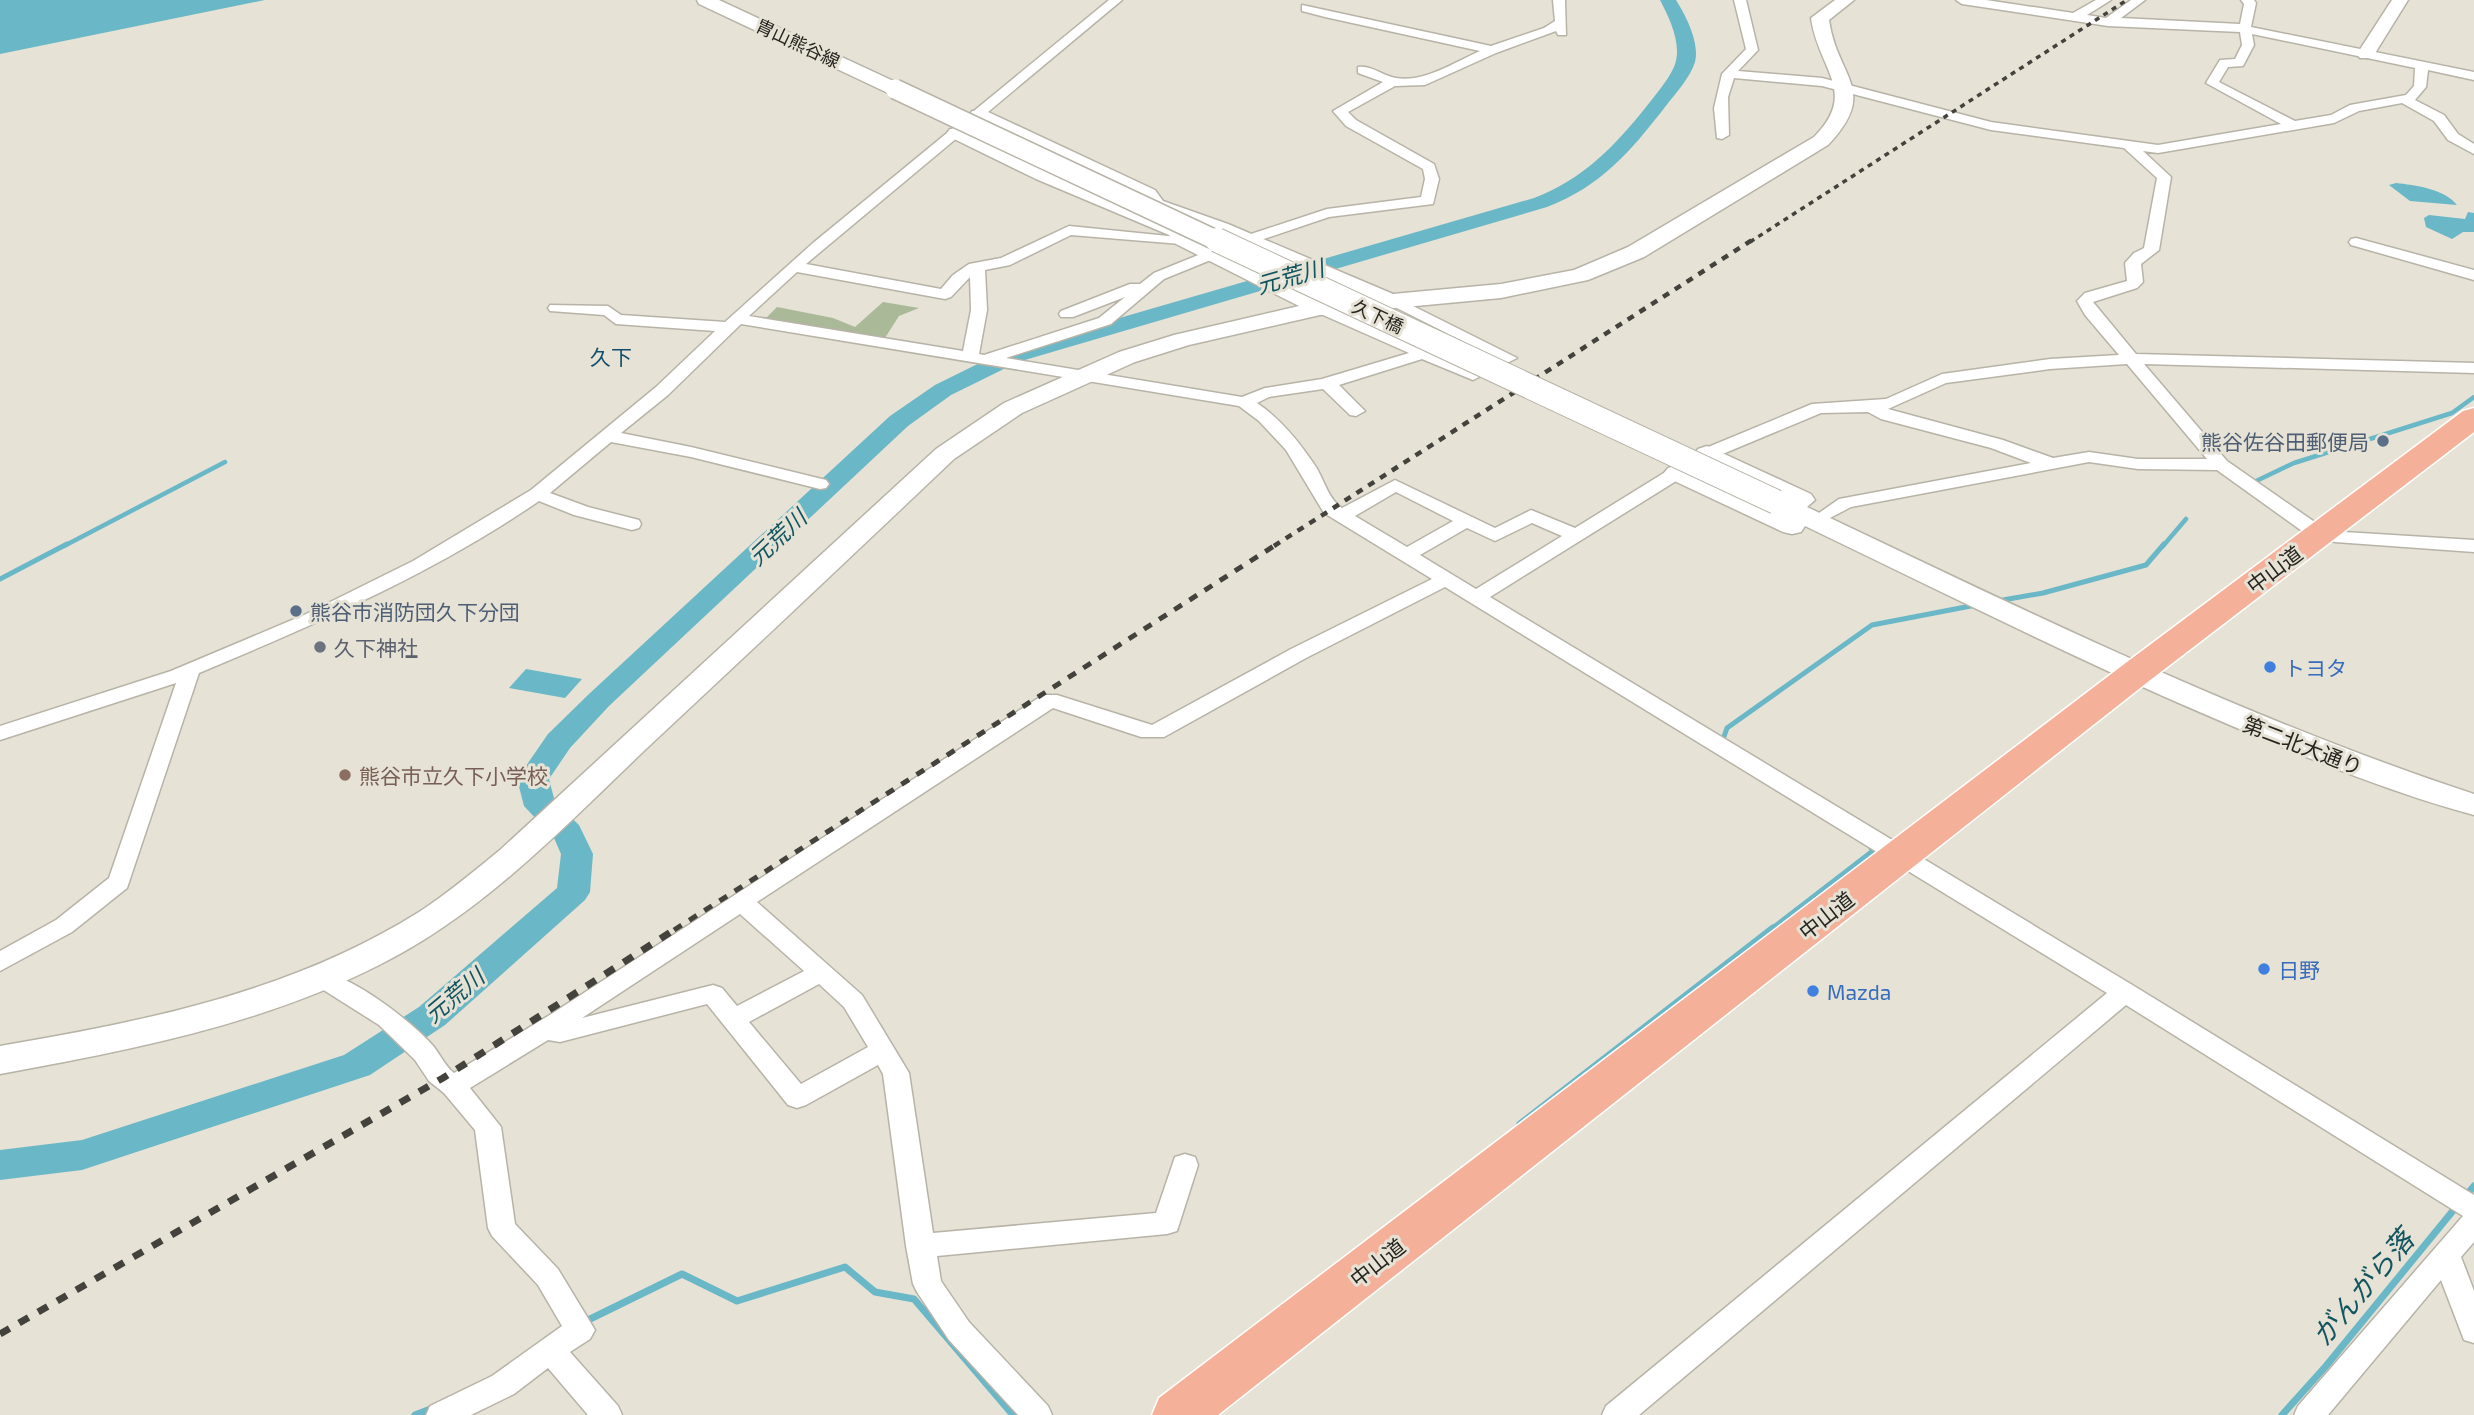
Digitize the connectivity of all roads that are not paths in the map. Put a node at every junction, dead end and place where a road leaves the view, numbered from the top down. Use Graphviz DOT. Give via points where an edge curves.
graph roads {
  1 [pos="705,0"];
  2 [pos="1116,0"];
  3 [pos="1559,0"];
  4 [pos="1740,0"];
  5 [pos="1846,0"];
  6 [pos="1962,0"];
  7 [pos="2105,0"];
  8 [pos="2139,0"];
  9 [pos="2247,0"];
  10 [pos="2400,0"];
  11 [pos="2033,5"];
  12 [pos="1306,8"];
  13 [pos="2075,17"];
  14 [pos="2108,22"];
  15 [pos="2245,28"];
  16 [pos="1492,50"];
  17 [pos="2366,54"];
  18 [pos="2422,66"];
  19 [pos="852,69"];
  20 [pos="1363,71"];
  21 [pos="1728,74"];
  22 [pos="2474,76"];
  23 [pos="1393,82"];
  24 [pos="1844,88"];
  25 [pos="895,89"];
  26 [pos="2404,99"];
  27 [pos="979,115"];
  28 [pos="2293,125"];
  29 [pos="957,133"];
  30 [pos="1722,135"];
  31 [pos="2129,146"];
  32 [pos="2474,150"];
  33 [pos="1147,210"];
  34 [pos="1200,237"];
  35 [pos="1247,240"];
  36 [pos="2356,242"];
  37 [pos="977,266"];
  38 [pos="794,267"];
  39 [pos="2474,275"];
  40 [pos="1159,276"];
  41 [pos="1389,300"];
  42 [pos="556,308"];
  43 [pos="1320,308"];
  44 [pos="1067,314"];
  45 [pos="733,323"];
  46 [pos="1420,354"];
  47 [pos="2133,359"];
  48 [pos="976,360"];
  49 [pos="2474,368"];
  50 [pos="1084,375"];
  51 [pos="1327,383"];
  52 [pos="1540,392"];
  53 [pos="1244,402"];
  54 [pos="1871,407"];
  55 [pos="1356,411"];
  56 [pos="2474,416"];
  57 [pos="608,436"];
  58 [pos="1707,454"];
  59 [pos="2049,463"];
  60 [pos="2221,465"];
  61 [pos="1677,473"];
  62 [pos="820,484"];
  63 [pos="537,494"];
  64 [pos="1828,513"];
  65 [pos="1342,516"];
  66 [pos="1466,521"];
  67 [pos="632,524"];
  68 [pos="2321,533"];
  69 [pos="1577,535"];
  70 [pos="2474,546"];
  71 [pos="1405,556"];
  72 [pos="1904,562"];
  73 [pos="1444,580"];
  74 [pos="1475,598"];
  75 [pos="1997,606"];
  76 [pos="190,671"];
  77 [pos="2136,673"];
  78 [pos="0,733"];
  79 [pos="2474,805"];
  80 [pos="1901,857"];
  81 [pos="742,901"];
  82 [pos="0,962"];
  83 [pos="820,973"];
  84 [pos="319,979"];
  85 [pos="2125,992"];
  86 [pos="733,1019"];
  87 [pos="544,1030"];
  88 [pos="882,1051"];
  89 [pos="0,1060"];
  90 [pos="453,1086"];
  91 [pos="1185,1165"];
  92 [pos="2474,1209"];
  93 [pos="2474,1222"];
  94 [pos="920,1245"];
  95 [pos="2447,1256"];
  96 [pos="2474,1331"];
  97 [pos="550,1349"];
  98 [pos="441,1415"];
  99 [pos="607,1415"];
  100 [pos="1037,1415"];
  101 [pos="1178,1415"];
  102 [pos="1617,1415"];
  103 [pos="2309,1415"];
  1 -- 19 [label="main road, 胄山熊谷線"];
  2 -- 27 [label="street"];
  3 -- 16 [label="street" via="1561,27"];
  4 -- 21 [label="street" via="1752,50"];
  5 -- 24 [label="main road" via="1820,18 1820,31"];
  6 -- 11 [label="street"];
  7 -- 13 [label="street"];
  8 -- 14 [label="street"];
  9 -- 15 [label="street"];
  10 -- 17 [label="main road"];
  11 -- 13 [label="street"];
  12 -- 16 [label="street"];
  13 -- 14 [label="street"];
  14 -- 15 [label="street"];
  15 -- 17 [label="street"];
  15 -- 28 [label="street" via="2248,45 2239,63 2224,63 2212,83"];
  16 -- 23 [label="street" via="1420,82"];
  17 -- 18 [label="street"];
  18 -- 22 [label="street"];
  18 -- 26 [label="street" via="2420,87"];
  19 -- 25 [label="main road, 久下橋"];
  20 -- 23 [label="street"];
  21 -- 24 [label="street"];
  21 -- 30 [label="street" via="1720,102"];
  23 -- 35 [label="street" via="1340,111 1351,123 1429,167 1428,201 1327,213"];
  24 -- 31 [label="street" via="1991,127"];
  24 -- 41 [label="main road" via="1845,109 1840,121 1821,141 1616,261 1580,275 1501,291"];
  25 -- 33 [label="main road, bridge" via="938,116"];
  25 -- 52 [label="main road, 久下橋, bridge"];
  26 -- 28 [label="street" via="2365,105 2334,120"];
  26 -- 32 [label="street" via="2439,118 2453,138"];
  27 -- 29 [label="street"];
  27 -- 33 [label="main road" via="1148,194 1152,198"];
  28 -- 31 [label="street" via="2172,148"];
  29 -- 33 [label="main road" via="1043,176"];
  29 -- 38 [label="street"];
  31 -- 47 [label="street" via="2164,177 2151,250 2133,263 2132,285 2085,301"];
  33 -- 34 [label="main road"];
  34 -- 35 [label="main road"];
  34 -- 37 [label="street" via="1069,230 1005,262"];
  34 -- 40 [label="street"];
  34 -- 43 [label="main road"];
  34 -- 52 [label="main road, bridge" via="1370,321"];
  35 -- 41 [label="main road"];
  36 -- 39 [label="street"];
  37 -- 38 [label="street" via="945,294"];
  37 -- 48 [label="street"];
  38 -- 45 [label="street"];
  40 -- 44 [label="street"];
  40 -- 48 [label="street" via="1105,321"];
  41 -- 43 [label="main road"];
  41 -- 46 [label="street" via="1509,358 1474,375"];
  42 -- 45 [label="street" via="608,311 616,318"];
  43 -- 46 [label="street"];
  43 -- 50 [label="main road" via="1182,340"];
  45 -- 48 [label="street"];
  45 -- 57 [label="street"];
  46 -- 51 [label="street"];
  47 -- 49 [label="street"];
  47 -- 54 [label="street" via="1964,374"];
  47 -- 60 [label="street"];
  48 -- 50 [label="street"];
  50 -- 53 [label="street"];
  50 -- 84 [label="main road" via="1013,408 945,454 465,896 419,928"];
  51 -- 53 [label="street" via="1265,393"];
  51 -- 55 [label="street"];
  52 -- 72 [label="main road, 久下橋, bridge"];
  53 -- 65 [label="street" via="1261,412 1287,441 1314,478 1327,506"];
  54 -- 58 [label="street" via="1818,408"];
  54 -- 59 [label="street"];
  56 -- 68 [label="highway, 中山道"];
  57 -- 62 [label="street"];
  57 -- 63 [label="street"];
  58 -- 61 [label="street"];
  58 -- 64 [label="main road"];
  59 -- 60 [label="street" via="2089,457 2138,464"];
  59 -- 64 [label="street" via="1845,503"];
  60 -- 68 [label="street"];
  61 -- 69 [label="street"];
  61 -- 75 [label="main road" via="1861,557"];
  63 -- 67 [label="street"];
  63 -- 76 [label="street" via="420,565"];
  64 -- 72 [label="main road" via="1895,545"];
  65 -- 66 [label="street" via="1395,485"];
  65 -- 71 [label="street"];
  66 -- 69 [label="street" via="1495,535 1531,516"];
  66 -- 71 [label="street"];
  68 -- 70 [label="street"];
  68 -- 77 [label="highway, 中山道"];
  69 -- 74 [label="street"];
  71 -- 73 [label="street"];
  72 -- 75 [label="main road, 久下橋"];
  73 -- 74 [label="street"];
  73 -- 81 [label="street" via="1315,643 1156,732 1050,699"];
  74 -- 80 [label="street"];
  75 -- 77 [label="main road, 第二北大通り"];
  76 -- 78 [label="street"];
  76 -- 82 [label="street" via="119,882 64,926"];
  77 -- 79 [label="main road, 第二北大通り" via="2302,746"];
  77 -- 80 [label="highway, 中山道"];
  80 -- 85 [label="street"];
  80 -- 101 [label="highway, 中山道"];
  81 -- 83 [label="street"];
  81 -- 87 [label="street"];
  83 -- 86 [label="street"];
  83 -- 88 [label="street" via="853,1001"];
  84 -- 89 [label="main road" via="250,1006 176,1027"];
  84 -- 90 [label="street" via="388,1019"];
  85 -- 92 [label="street"];
  85 -- 102 [label="street"];
  86 -- 87 [label="street" via="713,995 560,1033"];
  86 -- 88 [label="street" via="797,1098"];
  87 -- 90 [label="street"];
  88 -- 94 [label="street" via="896,1073"];
  90 -- 97 [label="street" via="488,1127 502,1228 548,1277 580,1330"];
  91 -- 94 [label="street" via="1167,1223"];
  93 -- 95 [label="street"];
  94 -- 100 [label="street" via="927,1284 959,1331"];
  95 -- 96 [label="street"];
  95 -- 103 [label="street"];
  97 -- 98 [label="street" via="503,1385"];
  97 -- 99 [label="street"];
}
